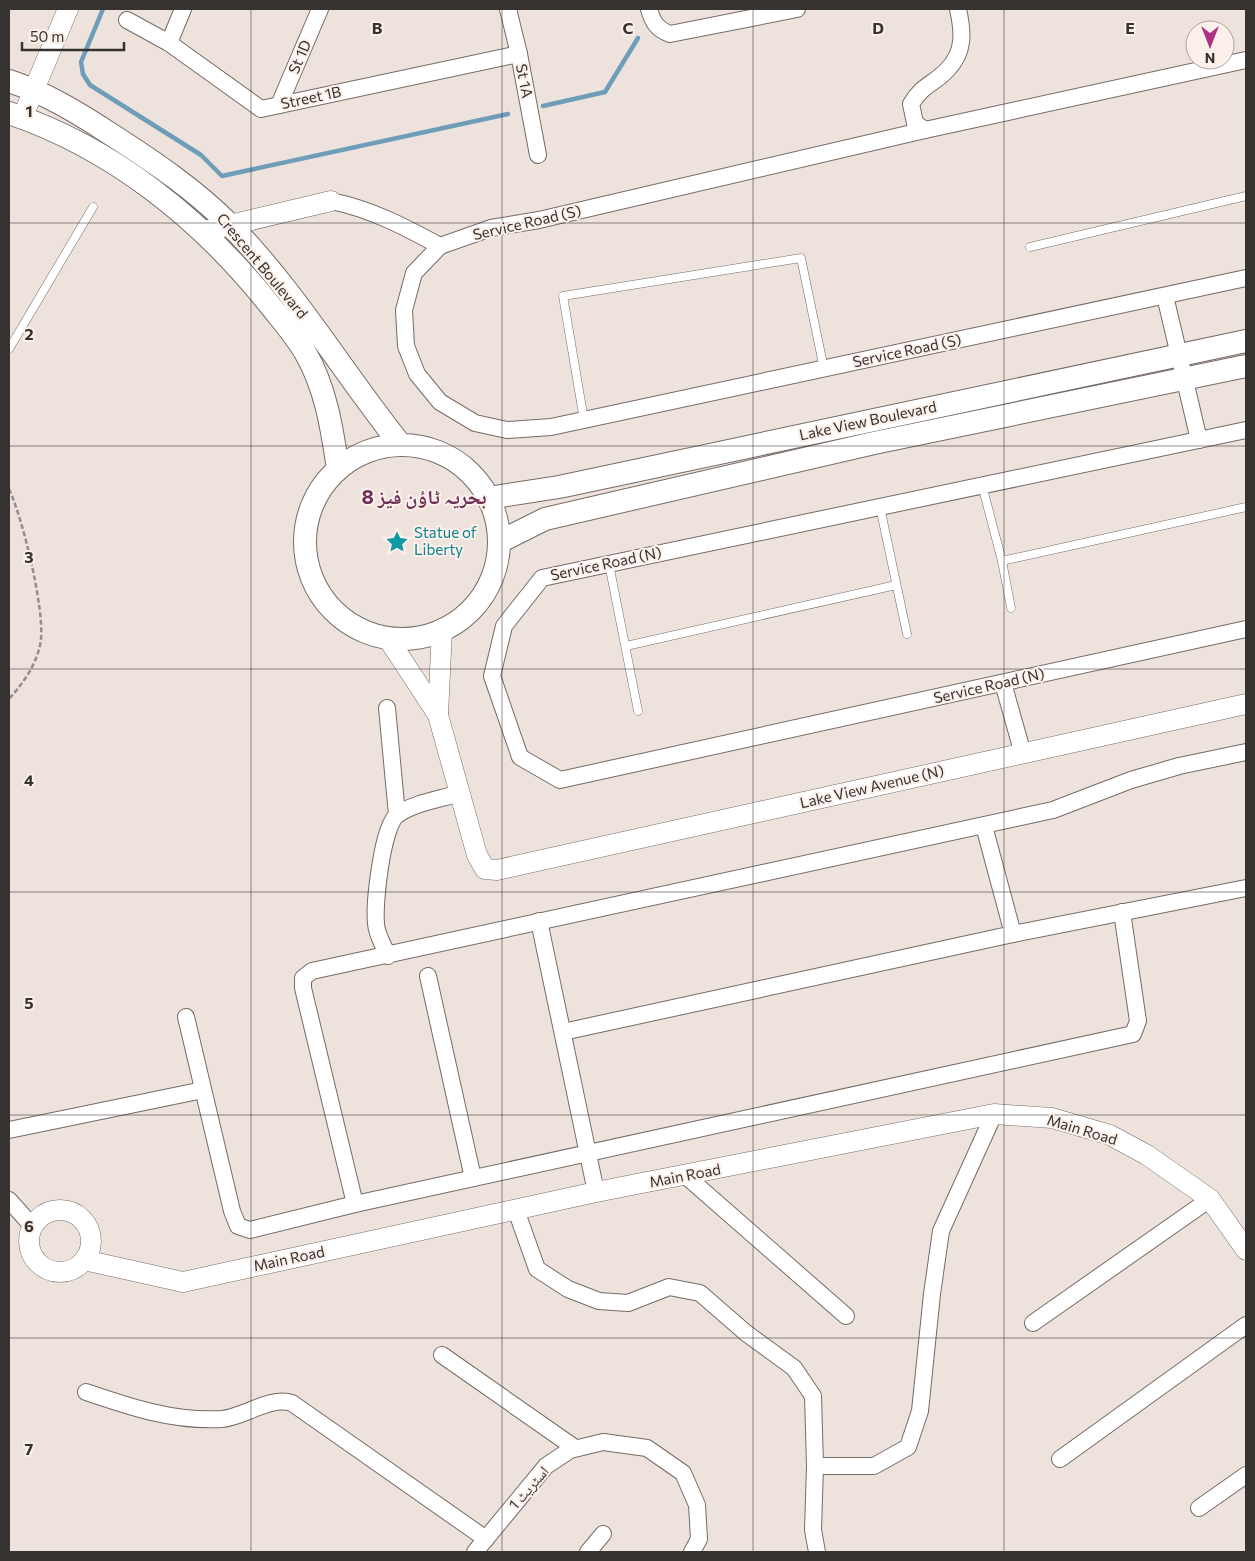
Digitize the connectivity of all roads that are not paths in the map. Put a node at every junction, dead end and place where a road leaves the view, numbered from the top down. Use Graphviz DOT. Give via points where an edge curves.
graph roads {
  1 [pos="68,9"];
  2 [pos="183,9"];
  3 [pos="320,9"];
  4 [pos="508,9"];
  5 [pos="649,9"];
  6 [pos="797,9"];
  7 [pos="958,9"];
  8 [pos="127,20"];
  9 [pos="169,43"];
  10 [pos="519,54"];
  11 [pos="1246,60"];
  12 [pos="9,81"];
  13 [pos="34,89"];
  14 [pos="279,105"];
  15 [pos="15,115"];
  16 [pos="925,130"];
  17 [pos="538,154"];
  18 [pos="1246,196"];
  19 [pos="331,201"];
  20 [pos="93,207"];
  21 [pos="230,225"];
  22 [pos="205,231"];
  23 [pos="440,246"];
  24 [pos="1030,247"];
  25 [pos="1246,278"];
  26 [pos="1165,296"];
  27 [pos="1246,341"];
  28 [pos="9,349"];
  29 [pos="1179,355"];
  30 [pos="1246,366"];
  31 [pos="824,369"];
  32 [pos="1185,378"];
  33 [pos="584,420"];
  34 [pos="1246,430"];
  35 [pos="1200,440"];
  36 [pos="401,445"];
  37 [pos="338,468"];
  38 [pos="982,485"];
  39 [pos="488,498"];
  40 [pos="880,507"];
  41 [pos="1246,507"];
  42 [pos="499,542"];
  43 [pos="1002,561"];
  44 [pos="609,564"];
  45 [pos="896,584"];
  46 [pos="1011,608"];
  47 [pos="1246,628"];
  48 [pos="442,630"];
  49 [pos="907,634"];
  50 [pos="387,638"];
  51 [pos="626,646"];
  52 [pos="1003,683"];
  53 [pos="1246,704"];
  54 [pos="387,708"];
  55 [pos="638,711"];
  56 [pos="438,715"];
  57 [pos="1246,752"];
  58 [pos="1023,754"];
  59 [pos="460,793"];
  60 [pos="397,815"];
  61 [pos="984,826"];
  62 [pos="1246,888"];
  63 [pos="1122,912"];
  64 [pos="539,921"];
  65 [pos="1013,934"];
  66 [pos="388,956"];
  67 [pos="428,976"];
  68 [pos="186,1017"];
  69 [pos="563,1032"];
  70 [pos="204,1090"];
  71 [pos="994,1114"];
  72 [pos="9,1130"];
  73 [pos="589,1152"];
  74 [pos="686,1176"];
  75 [pos="473,1178"];
  76 [pos="596,1192"];
  77 [pos="1210,1199"];
  78 [pos="9,1200"];
  79 [pos="354,1204"];
  80 [pos="516,1210"];
  81 [pos="32,1226"];
  82 [pos="1246,1250"];
  83 [pos="84,1260"];
  84 [pos="846,1316"];
  85 [pos="1033,1323"];
  86 [pos="1246,1325"];
  87 [pos="442,1355"];
  88 [pos="86,1392"];
  89 [pos="575,1448"];
  90 [pos="1060,1459"];
  91 [pos="815,1466"];
  92 [pos="1246,1475"];
  93 [pos="1199,1508"];
  94 [pos="603,1534"];
  95 [pos="486,1539"];
  96 [pos="475,1552"];
  97 [pos="588,1552"];
  98 [pos="692,1552"];
  99 [pos="818,1552"];
  1 -- 13 [label="street"];
  2 -- 9 [label="street"];
  3 -- 14 [label="street, St 1D"];
  4 -- 10 [label="street, St 1A"];
  5 -- 6 [label="street" via="660,30 670,34"];
  7 -- 16 [label="street" via="963,39 960,52 947,71 927,84 911,104 915,122"];
  8 -- 9 [label="street, Street 1B"];
  9 -- 14 [label="street, Street 1B" via="261,109"];
  10 -- 14 [label="street, Street 1B"];
  10 -- 17 [label="street, St 1A"];
  11 -- 16 [label="street, Service Road (S)"];
  12 -- 13 [label="main road, Crescent Boulevard"];
  13 -- 15 [label="street"];
  13 -- 21 [label="main road, Crescent Boulevard" via="90,120 157,164 195,192"];
  15 -- 22 [label="main road, Crescent Boulevard" via="80,143 152,188"];
  16 -- 23 [label="street, Service Road (S)" via="549,218 491,228"];
  18 -- 24 [label="lane"];
  19 -- 21 [label="street"];
  19 -- 23 [label="street" via="356,206 397,222"];
  20 -- 28 [label="lane"];
  21 -- 22 [label="street"];
  21 -- 36 [label="main road, Crescent Boulevard" via="305,315"];
  22 -- 37 [label="main road, Crescent Boulevard" via="248,278 305,352 326,404"];
  23 -- 33 [label="street, Service Road (S)" via="414,272 404,310 406,346 417,374 440,402 475,423 507,430 551,427"];
  25 -- 26 [label="street, Service Road (S)"];
  26 -- 29 [label="street"];
  26 -- 31 [label="street, Service Road (S)"];
  27 -- 29 [label="main road, Lake View Boulevard"];
  29 -- 32 [label="street"];
  29 -- 39 [label="main road, Lake View Boulevard" via="559,487"];
  30 -- 32 [label="main road, Lake View Boulevard"];
  31 -- 33 [label="street, Service Road (S)"];
  31 -- 33 [label="lane" via="801,258 563,296"];
  32 -- 35 [label="street"];
  32 -- 42 [label="main road, Lake View Boulevard" via="874,443 545,519"];
  34 -- 35 [label="street, Service Road (N)"];
  35 -- 38 [label="street, Service Road (N)"];
  36 -- 37 [label="main road" via="367,451"];
  36 -- 39 [label="main road" via="419,446 452,459 479,483"];
  37 -- 50 [label="main road" via="323,485 310,511 304,547 308,569 317,589 346,622"];
  38 -- 40 [label="street, Service Road (N)"];
  38 -- 43 [label="lane"];
  39 -- 42 [label="main road" via="498,527"];
  40 -- 44 [label="street, Service Road (N)"];
  40 -- 45 [label="lane"];
  41 -- 43 [label="lane"];
  42 -- 48 [label="main road" via="492,578 483,594 472,608"];
  43 -- 46 [label="lane"];
  44 -- 51 [label="lane"];
  44 -- 52 [label="street, Service Road (N)" via="542,578 504,626 492,676 520,757 560,780"];
  45 -- 49 [label="lane"];
  45 -- 51 [label="lane"];
  47 -- 52 [label="street, Service Road (N)"];
  48 -- 50 [label="main road" via="406,638"];
  48 -- 56 [label="street"];
  50 -- 56 [label="street"];
  51 -- 55 [label="lane"];
  52 -- 58 [label="street"];
  53 -- 58 [label="street, Lake View Avenue (N)"];
  54 -- 60 [label="street"];
  56 -- 59 [label="street"];
  57 -- 61 [label="street" via="1179,766 1131,780 1053,810"];
  58 -- 59 [label="street, Lake View Avenue (N)" via="497,870 484,869 476,854"];
  59 -- 60 [label="street"];
  60 -- 66 [label="street" via="388,830 375,897 376,926"];
  61 -- 64 [label="street"];
  61 -- 65 [label="street"];
  62 -- 63 [label="street"];
  63 -- 65 [label="street"];
  63 -- 73 [label="street" via="1138,1021 1133,1034"];
  64 -- 66 [label="street"];
  64 -- 69 [label="street"];
  65 -- 69 [label="street"];
  66 -- 79 [label="street" via="312,971 303,978"];
  67 -- 75 [label="street"];
  68 -- 70 [label="street"];
  69 -- 73 [label="street"];
  70 -- 72 [label="street"];
  70 -- 79 [label="street" via="238,1226 250,1230"];
  71 -- 74 [label="street, Main Road"];
  71 -- 77 [label="street, Main Road" via="1052,1118 1110,1135 1147,1155"];
  71 -- 91 [label="street" via="941,1231 920,1411 908,1447 874,1466"];
  73 -- 75 [label="street"];
  73 -- 76 [label="street"];
  74 -- 76 [label="street, Main Road"];
  74 -- 84 [label="street"];
  75 -- 79 [label="street"];
  76 -- 80 [label="street, Main Road"];
  77 -- 82 [label="street, Main Road"];
  77 -- 85 [label="street"];
  78 -- 81 [label="street"];
  80 -- 83 [label="street, Main Road" via="183,1282"];
  80 -- 91 [label="street" via="537,1269 568,1289 598,1301 628,1303 669,1288 700,1293 746,1333 794,1368 813,1396"];
  81 -- 83 [label="street" via="30,1249 43,1267 65,1272"];
  81 -- 83 [label="street" via="54,1211 73,1213 86,1225 90,1234 89,1252"];
  86 -- 90 [label="street"];
  87 -- 89 [label="street"];
  88 -- 95 [label="street" via="149,1412 201,1419 224,1419 278,1402 292,1403"];
  89 -- 95 [label="street, اسٹریٹ 1" via="546,1466"];
  89 -- 98 [label="street, اسٹریٹ 1" via="604,1442 648,1448 683,1473 697,1504 700,1538"];
  91 -- 99 [label="street" via="813,1530"];
  92 -- 93 [label="street"];
  94 -- 97 [label="street"];
  95 -- 96 [label="street, اسٹریٹ 1"];
}
